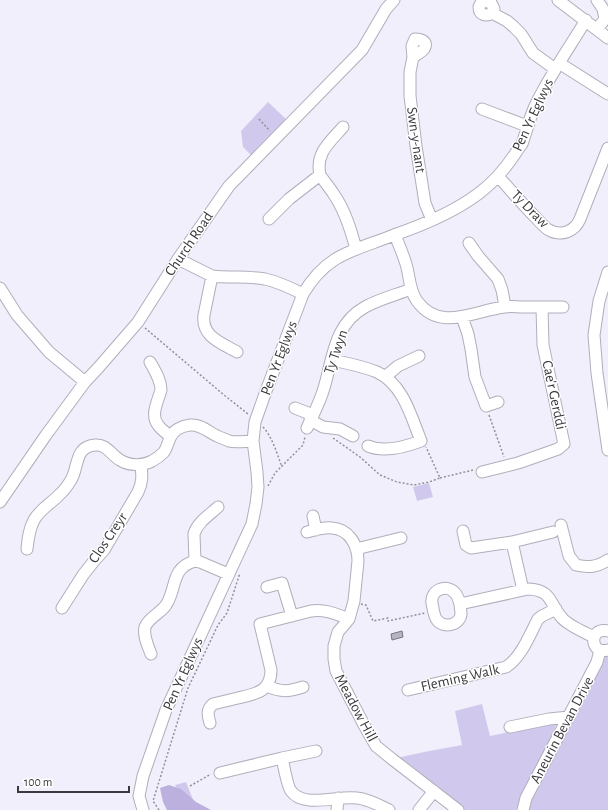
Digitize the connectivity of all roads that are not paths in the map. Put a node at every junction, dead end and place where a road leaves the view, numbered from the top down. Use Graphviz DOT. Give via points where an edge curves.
graph roads {
  1 [pos="394,0"];
  2 [pos="558,0"];
  3 [pos="597,0"];
  4 [pos="492,13"];
  5 [pos="586,20"];
  6 [pos="597,29"];
  7 [pos="608,38"];
  8 [pos="412,57"];
  9 [pos="557,66"];
  10 [pos="608,94"];
  11 [pos="482,110"];
  12 [pos="527,126"];
  13 [pos="343,128"];
  14 [pos="608,148"];
  15 [pos="320,175"];
  16 [pos="498,176"];
  17 [pos="270,220"];
  18 [pos="432,220"];
  19 [pos="395,235"];
  20 [pos="469,243"];
  21 [pos="356,249"];
  22 [pos="178,259"];
  23 [pos="608,272"];
  24 [pos="212,276"];
  25 [pos="0,288"];
  26 [pos="411,289"];
  27 [pos="303,294"];
  28 [pos="506,306"];
  29 [pos="542,307"];
  30 [pos="563,307"];
  31 [pos="462,317"];
  32 [pos="238,352"];
  33 [pos="419,356"];
  34 [pos="332,360"];
  35 [pos="150,362"];
  36 [pos="385,377"];
  37 [pos="85,382"];
  38 [pos="498,402"];
  39 [pos="295,408"];
  40 [pos="310,421"];
  41 [pos="170,436"];
  42 [pos="353,436"];
  43 [pos="253,441"];
  44 [pos="368,446"];
  45 [pos="608,450"];
  46 [pos="141,464"];
  47 [pos="482,472"];
  48 [pos="0,502"];
  49 [pos="218,508"];
  50 [pos="313,516"];
  51 [pos="463,531"];
  52 [pos="401,538"];
  53 [pos="512,542"];
  54 [pos="27,549"];
  55 [pos="356,549"];
  56 [pos="608,560"];
  57 [pos="195,561"];
  58 [pos="228,574"];
  59 [pos="267,587"];
  60 [pos="523,590"];
  61 [pos="460,604"];
  62 [pos="62,608"];
  63 [pos="556,610"];
  64 [pos="292,616"];
  65 [pos="349,619"];
  66 [pos="608,631"];
  67 [pos="594,637"];
  68 [pos="604,650"];
  69 [pos="151,654"];
  70 [pos="266,686"];
  71 [pos="303,687"];
  72 [pos="408,690"];
  73 [pos="569,717"];
  74 [pos="210,723"];
  75 [pos="510,727"];
  76 [pos="316,751"];
  77 [pos="282,758"];
  78 [pos="220,773"];
  79 [pos="434,791"];
  80 [pos="338,798"];
  81 [pos="143,810"];
  82 [pos="337,810"];
  83 [pos="389,810"];
  84 [pos="419,810"];
  85 [pos="458,810"];
  86 [pos="523,810"];
  1 -- 22 [label="street, Church Road" via="362,50 229,186"];
  2 -- 5 [label="street"];
  3 -- 6 [label="street" via="605,19"];
  4 -- 9 [label="street" via="514,27 533,53"];
  5 -- 6 [label="street"];
  5 -- 9 [label="street, Pen Yr Eglwys"];
  6 -- 7 [label="street"];
  8 -- 18 [label="street, Swn-y-nant" via="412,118 425,203"];
  9 -- 10 [label="street"];
  9 -- 12 [label="street, Pen Yr Eglwys"];
  11 -- 12 [label="street"];
  12 -- 16 [label="street, Pen Yr Eglwys" via="521,145"];
  13 -- 15 [label="street" via="321,154 318,167"];
  14 -- 16 [label="street, Ty Draw" via="580,219 575,227 567,232 554,232 546,228"];
  15 -- 17 [label="street" via="289,199"];
  15 -- 21 [label="street" via="340,204"];
  16 -- 18 [label="street, Pen Yr Eglwys" via="478,194"];
  18 -- 19 [label="street, Pen Yr Eglwys"];
  19 -- 21 [label="street, Pen Yr Eglwys"];
  19 -- 26 [label="street" via="406,264"];
  20 -- 28 [label="street" via="498,279"];
  21 -- 27 [label="street, Pen Yr Eglwys" via="324,267"];
  22 -- 24 [label="street"];
  22 -- 37 [label="street, Church Road" via="138,322"];
  23 -- 45 [label="street" via="599,301 594,335"];
  24 -- 27 [label="street" via="266,279"];
  24 -- 32 [label="street" via="204,315 205,328 211,336"];
  25 -- 37 [label="street" via="17,315 49,352"];
  26 -- 31 [label="street" via="421,306 432,314 444,318"];
  26 -- 34 [label="street, Ty Twyn" via="376,302 356,313 339,335"];
  27 -- 43 [label="street, Pen Yr Eglwys" via="256,420"];
  28 -- 29 [label="street"];
  28 -- 31 [label="street"];
  29 -- 30 [label="street"];
  29 -- 47 [label="street, Cae'r Gerddi" via="543,345 564,444 558,449 518,463"];
  31 -- 38 [label="street" via="468,334 475,377 486,406"];
  33 -- 36 [label="street" via="403,363"];
  34 -- 36 [label="street"];
  34 -- 40 [label="street, Ty Twyn" via="324,390"];
  35 -- 41 [label="street" via="161,386 155,420"];
  36 -- 44 [label="street" via="396,387 409,409 416,443 382,449"];
  37 -- 48 [label="street, Church Road"];
  39 -- 40 [label="street"];
  40 -- 42 [label="street" via="323,427 340,429"];
  41 -- 43 [label="street" via="182,427 192,425 231,442"];
  41 -- 46 [label="street" via="161,455"];
  43 -- 58 [label="street, Pen Yr Eglwys" via="258,472 256,504 252,524"];
  46 -- 54 [label="street" via="120,460 102,446 86,448 80,453 73,477 67,486 35,518 31,525"];
  46 -- 62 [label="street, Clos Creyr" via="142,484 104,550 83,575"];
  49 -- 57 [label="street" via="196,528"];
  50 -- 55 [label="street" via="312,531 331,528 341,530 350,536"];
  51 -- 53 [label="street" via="466,544 471,548"];
  52 -- 55 [label="street"];
  53 -- 56 [label="street" via="557,528 569,556 576,565 587,567"];
  53 -- 60 [label="street"];
  55 -- 65 [label="street" via="358,561 354,601"];
  57 -- 58 [label="street"];
  57 -- 69 [label="street" via="185,566 177,575 166,606 147,624 145,633"];
  58 -- 81 [label="street, Pen Yr Eglwys" via="166,710 143,776 139,796"];
  59 -- 64 [label="street" via="282,583"];
  60 -- 61 [label="street"];
  60 -- 63 [label="street" via="542,593 551,600"];
  61 -- 61 [label="street" via="455,592 449,588 442,588 432,598 436,620 445,625 457,622 461,613"];
  63 -- 67 [label="street" via="568,623"];
  63 -- 72 [label="street, Fleming Walk" via="538,619 511,664"];
  64 -- 65 [label="street" via="319,610"];
  64 -- 70 [label="street" via="260,624 271,670"];
  65 -- 79 [label="street, Meadow Hill" via="338,632 336,639 336,671 376,746"];
  66 -- 67 [label="street" via="599,631"];
  67 -- 68 [label="street, Aneurin Bevan Drive" via="595,646"];
  68 -- 73 [label="street, Aneurin Bevan Drive"];
  70 -- 71 [label="street" via="278,691"];
  70 -- 74 [label="street" via="256,694 213,704 208,713"];
  73 -- 75 [label="street"];
  73 -- 86 [label="street, Aneurin Bevan Drive" via="526,798"];
  76 -- 77 [label="street"];
  77 -- 78 [label="street"];
  77 -- 80 [label="street" via="290,790 296,796 304,800"];
  79 -- 84 [label="street"];
  79 -- 85 [label="street, Meadow Hill"];
  80 -- 82 [label="street"];
  80 -- 83 [label="street" via="364,799"];
}
